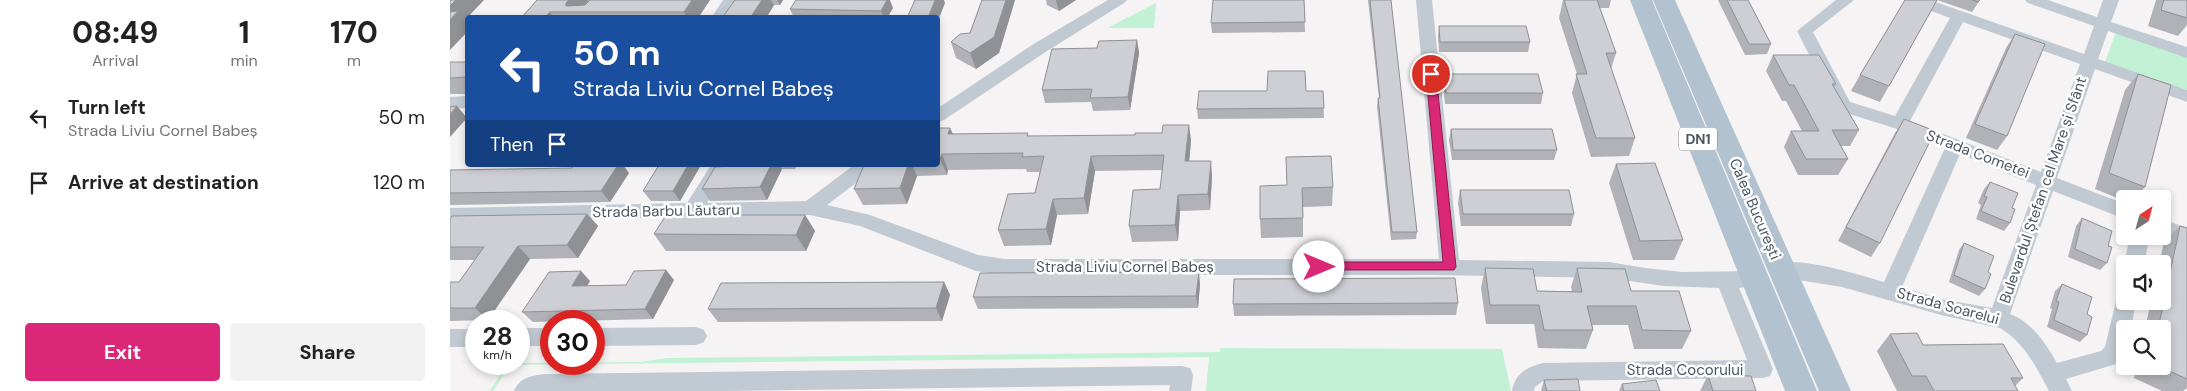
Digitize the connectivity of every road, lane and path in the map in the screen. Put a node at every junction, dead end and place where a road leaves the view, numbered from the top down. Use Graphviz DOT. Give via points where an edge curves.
graph roads {
  1 [pos="731,0"];
  2 [pos="1119,0"];
  3 [pos="1424,0"];
  4 [pos="1641,0"];
  5 [pos="1664,0"];
  6 [pos="1846,0"];
  7 [pos="1914,0"];
  8 [pos="2033,0"];
  9 [pos="2111,0"];
  10 [pos="720,15"];
  11 [pos="1959,16"];
  12 [pos="2102,24"];
  13 [pos="2187,53"];
  14 [pos="2088,61"];
  15 [pos="2187,96"];
  16 [pos="465,102"];
  17 [pos="450,103"];
  18 [pos="940,115"];
  19 [pos="1900,124"];
  20 [pos="1954,145"];
  21 [pos="719,167"];
  22 [pos="864,167"];
  23 [pos="2046,180"];
  24 [pos="810,208"];
  25 [pos="2116,208"];
  26 [pos="692,211"];
  27 [pos="450,215"];
  28 [pos="2171,230"];
  29 [pos="2187,236"];
  30 [pos="1450,267"];
  31 [pos="1754,277"];
  32 [pos="1890,291"];
  33 [pos="2124,310"];
  34 [pos="1998,319"];
  35 [pos="696,336"];
  36 [pos="605,337"];
  37 [pos="450,338"];
  38 [pos="465,338"];
  39 [pos="1762,369"];
  40 [pos="2056,383"];
  41 [pos="525,391"];
  42 [pos="1180,391"];
  43 [pos="1523,391"];
  44 [pos="1801,391"];
  45 [pos="1834,391"];
  1 -- 10 [label="street"];
  2 -- 18 [label="street"];
  3 -- 30 [label="street"];
  4 -- 31 [label="main road, Calea București / DN1"];
  5 -- 31 [label="main road, Calea București / DN1"];
  6 -- 19 [label="street, Strada Cometei" via="1805,31 1843,106"];
  7 -- 11 [label="street, Bulevardul Ștefan cel Mare și Sfânt"];
  8 -- 12 [label="street"];
  9 -- 12 [label="street, Bulevardul Ștefan cel Mare și Sfânt"];
  11 -- 14 [label="street, Bulevardul Ștefan cel Mare și Sfânt"];
  11 -- 19 [label="street"];
  12 -- 13 [label="street"];
  12 -- 14 [label="street, Bulevardul Ștefan cel Mare și Sfânt"];
  14 -- 15 [label="street, Bulevardul Ștefan cel Mare și Sfânt"];
  14 -- 23 [label="street, Bulevardul Ștefan cel Mare și Sfânt"];
  16 -- 17 [label="street"];
  19 -- 20 [label="street, Strada Cometei"];
  20 -- 23 [label="street, Strada Cometei"];
  20 -- 32 [label="street, Strada Soarelui"];
  21 -- 26 [label="street"];
  22 -- 24 [label="street"];
  23 -- 25 [label="street, Strada Cometei"];
  23 -- 34 [label="street, Bulevardul Ștefan cel Mare și Sfânt"];
  24 -- 26 [label="street, Strada Barbu Lăutaru"];
  24 -- 30 [label="street, Strada Liviu Cornel Babeș" via="863,220 976,263 1005,268"];
  26 -- 27 [label="street, Strada Barbu Lăutaru"];
  28 -- 29 [label="street"];
  30 -- 31 [label="street, Strada Liviu Cornel Babeș" via="1609,270 1666,280"];
  31 -- 32 [label="street, Strada Soarelui" via="1808,272"];
  31 -- 39 [label="street, Strada Cocorului"];
  31 -- 44 [label="main road, Calea București / DN1"];
  31 -- 45 [label="main road, Calea București / DN1"];
  32 -- 34 [label="street, Strada Soarelui" via="1941,307"];
  33 -- 40 [label="street" via="2115,352"];
  34 -- 40 [label="street, Strada Soarelui" via="2023,332"];
  35 -- 36 [label="street"];
  37 -- 38 [label="street"];
  39 -- 43 [label="street, Strada Cocorului" via="1543,372 1527,380"];
  41 -- 42 [label="street" via="531,386 544,384 1182,375"];
}
